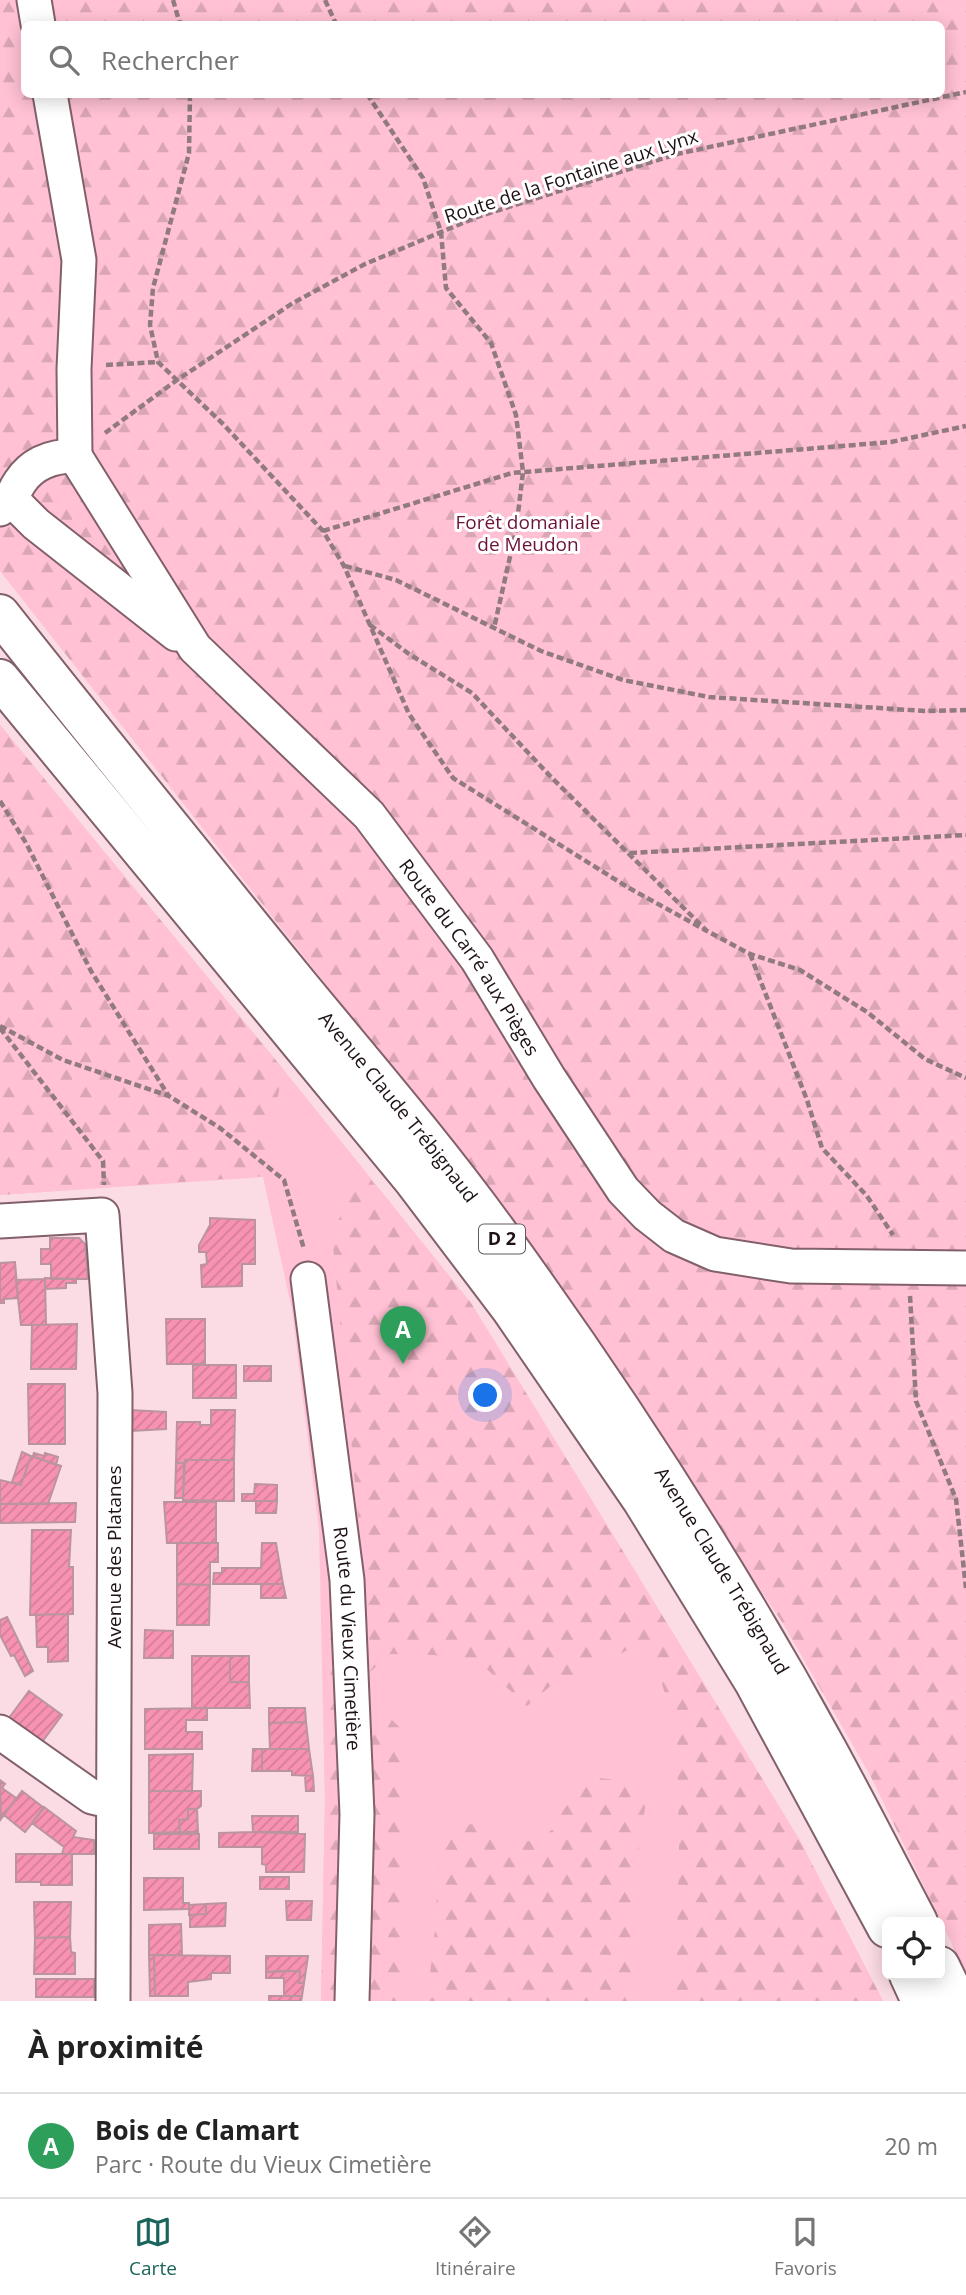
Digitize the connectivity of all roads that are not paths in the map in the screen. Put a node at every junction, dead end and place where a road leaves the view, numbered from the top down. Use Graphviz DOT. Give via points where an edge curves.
graph roads {
  1 [pos="34,0"];
  2 [pos="38,21"];
  3 [pos="51,98"];
  4 [pos="75,456"];
  5 [pos="6,505"];
  6 [pos="0,614"];
  7 [pos="195,648"];
  8 [pos="0,679"];
  9 [pos="0,1221"];
  10 [pos="966,1268"];
  11 [pos="309,1279"];
  12 [pos="0,1732"];
  13 [pos="113,1802"];
  14 [pos="915,1917"];
  15 [pos="882,1919"];
  16 [pos="945,1976"];
  17 [pos="911,1980"];
  18 [pos="113,2001"];
  19 [pos="352,2001"];
  20 [pos="921,2001"];
  21 [pos="957,2001"];
  1 -- 2 [label="street"];
  3 -- 4 [label="street" via="79,260"];
  4 -- 5 [label="street" via="56,456 36,465"];
  4 -- 7 [label="street, Route du Carré aux Pièges"];
  5 -- 7 [label="street"];
  6 -- 14 [label="main road, Avenue Claude Trébignaud / D 2" via="422,1135 549,1305 637,1434 763,1637"];
  7 -- 10 [label="street, Route du Carré aux Pièges" via="369,815 477,959 623,1190 647,1215 674,1236 715,1254 791,1266"];
  8 -- 15 [label="main road, Avenue Claude Trébignaud / D 2" via="414,1181 512,1309 642,1500 747,1671"];
  9 -- 13 [label="street, Avenue des Platanes" via="102,1215 115,1393"];
  11 -- 19 [label="street, Route du Vieux Cimetière" via="347,1580 357,1814"];
  12 -- 13 [label="street" via="92,1797"];
  13 -- 18 [label="street, Avenue des Platanes"];
  16 -- 21 [label="main road"];
  17 -- 20 [label="main road"];
}
